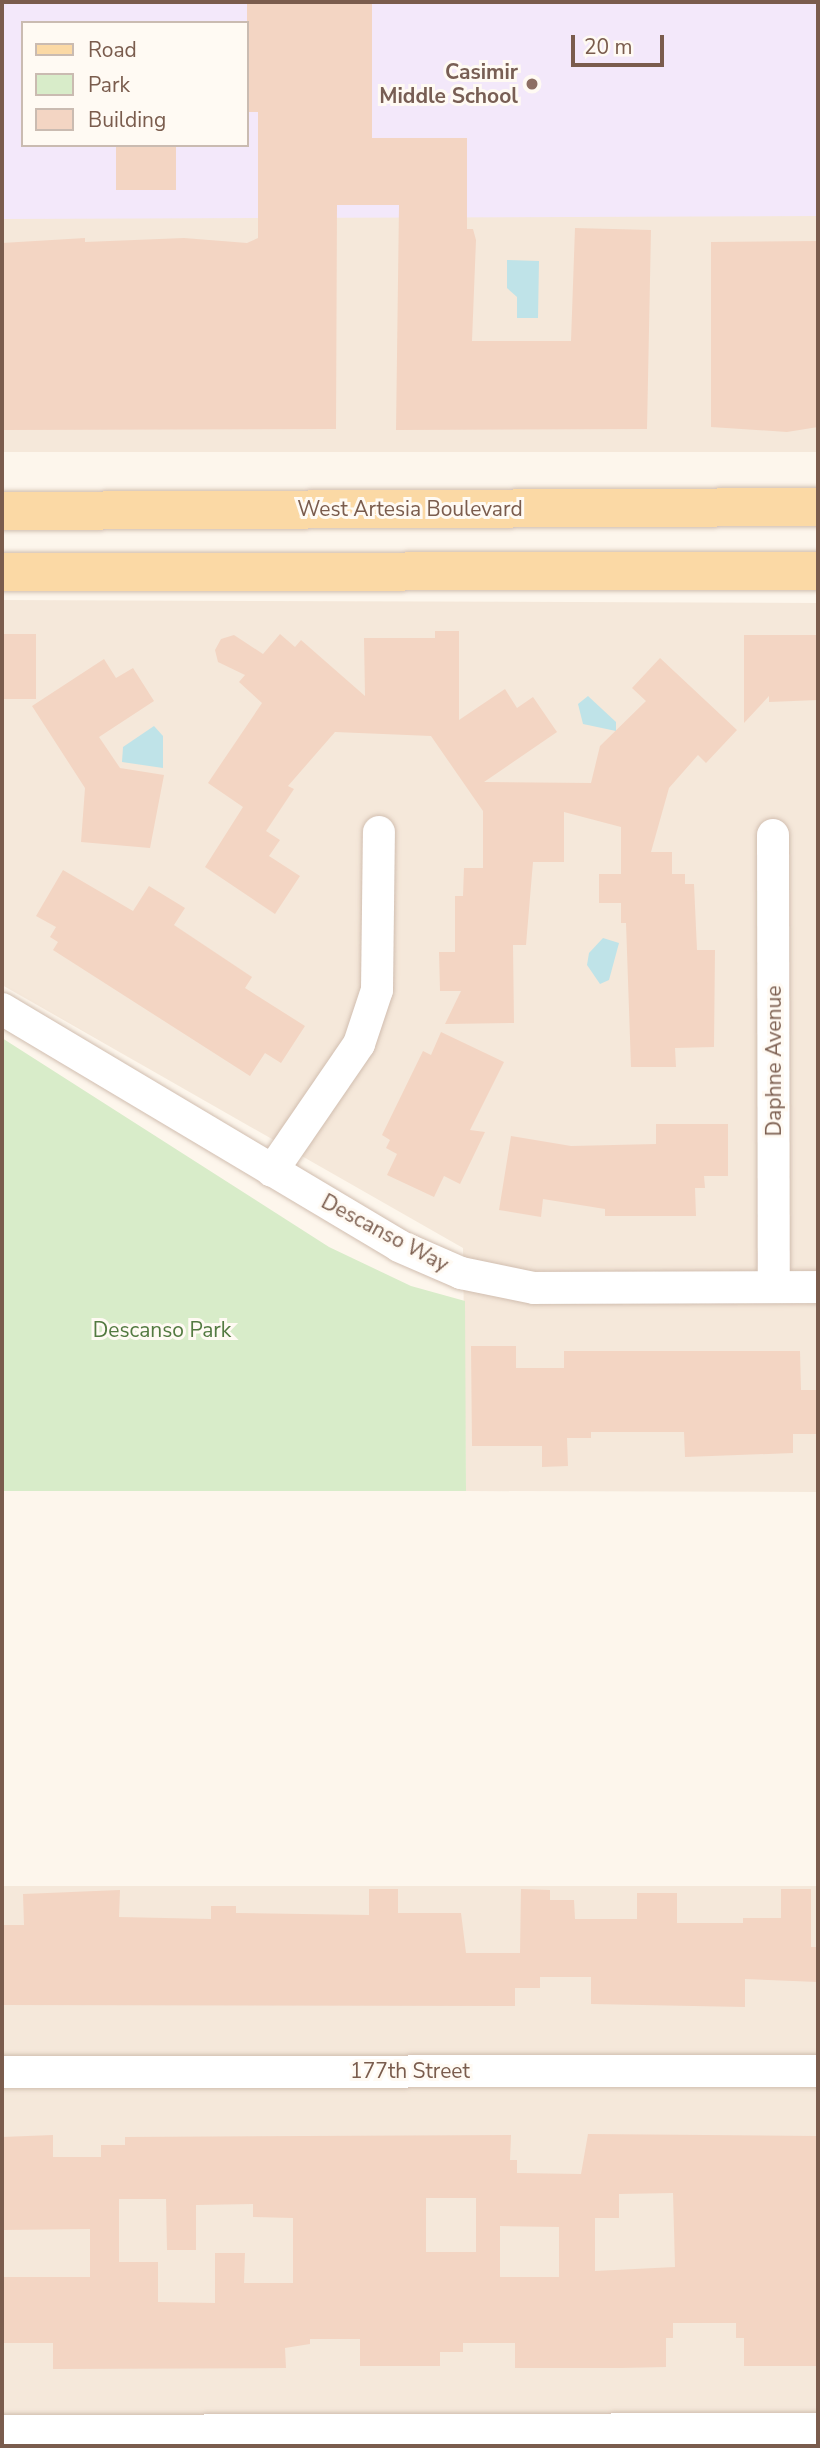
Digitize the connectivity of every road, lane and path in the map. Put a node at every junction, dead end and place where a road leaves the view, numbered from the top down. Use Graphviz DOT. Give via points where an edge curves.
graph roads {
  1 [pos="818,507"];
  2 [pos="2,511"];
  3 [pos="818,571"];
  4 [pos="2,572"];
  5 [pos="379,832"];
  6 [pos="773,835"];
  7 [pos="2,1009"];
  8 [pos="272,1171"];
  9 [pos="774,1287"];
  10 [pos="818,1287"];
  11 [pos="818,2071"];
  12 [pos="2,2072"];
  13 [pos="818,2430"];
  14 [pos="2,2431"];
  1 -- 2 [label="main road, West Artesia Boulevard"];
  3 -- 4 [label="main road"];
  5 -- 8 [label="street" via="377,990 359,1044"];
  6 -- 9 [label="street, Daphne Avenue"];
  7 -- 8 [label="street, Descanso Way"];
  8 -- 9 [label="street, Descanso Way" via="400,1246 461,1273 534,1288"];
  9 -- 10 [label="street, Descanso Way"];
  11 -- 12 [label="street, 177th Street"];
  13 -- 14 [label="street"];
}
